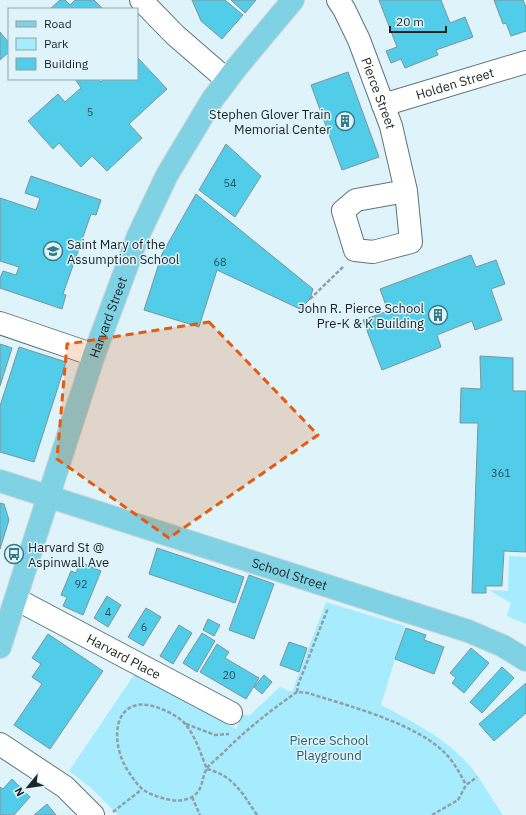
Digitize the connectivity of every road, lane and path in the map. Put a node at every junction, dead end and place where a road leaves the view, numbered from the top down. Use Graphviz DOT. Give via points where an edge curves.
graph roads {
  1 [pos="141,0"];
  2 [pos="164,0"];
  3 [pos="293,0"];
  4 [pos="338,0"];
  5 [pos="166,26"];
  6 [pos="526,62"];
  7 [pos="227,80"];
  8 [pos="383,105"];
  9 [pos="406,191"];
  10 [pos="345,264"];
  11 [pos="310,298"];
  12 [pos="0,323"];
  13 [pos="94,355"];
  14 [pos="0,481"];
  15 [pos="49,497"];
  16 [pos="16,599"];
  17 [pos="329,607"];
  18 [pos="0,647"];
  19 [pos="526,660"];
  20 [pos="297,692"];
  21 [pos="231,713"];
  22 [pos="186,724"];
  23 [pos="243,733"];
  24 [pos="0,744"];
  25 [pos="207,769"];
  26 [pos="477,777"];
  27 [pos="466,785"];
  28 [pos="141,790"];
  29 [pos="192,797"];
  30 [pos="101,815"];
  31 [pos="200,815"];
  32 [pos="257,815"];
  33 [pos="432,815"];
  1 -- 5 [label="street"];
  2 -- 5 [label="street"];
  3 -- 7 [label="main road, Harvard Street"];
  4 -- 8 [label="street, Pierce Street" via="358,40"];
  5 -- 7 [label="street"];
  6 -- 8 [label="street, Holden Street"];
  7 -- 13 [label="main road, Harvard Street" via="212,100 157,193 138,236"];
  8 -- 9 [label="street, Pierce Street" via="391,126"];
  10 -- 11 [label="path"];
  12 -- 13 [label="street"];
  13 -- 15 [label="main road, Harvard Street"];
  14 -- 15 [label="main road, School Street"];
  15 -- 16 [label="main road, Harvard Street"];
  15 -- 19 [label="main road, School Street" via="468,631 503,646"];
  16 -- 18 [label="main road, Harvard Street"];
  16 -- 21 [label="street, Harvard Place"];
  17 -- 20 [label="path"];
  20 -- 23 [label="path"];
  20 -- 27 [label="path" via="308,693 371,713 414,731 443,751"];
  22 -- 23 [label="path" via="215,735"];
  22 -- 25 [label="path"];
  22 -- 28 [label="path" via="169,712 152,705 134,705 121,715 116,742 123,762"];
  23 -- 25 [label="path"];
  24 -- 30 [label="street" via="65,787"];
  25 -- 29 [label="path" via="202,786"];
  25 -- 32 [label="path" via="232,780"];
  26 -- 27 [label="path"];
  27 -- 33 [label="path" via="458,800"];
  28 -- 29 [label="path" via="174,801"];
  28 -- 30 [label="path"];
  29 -- 31 [label="path"];
}
